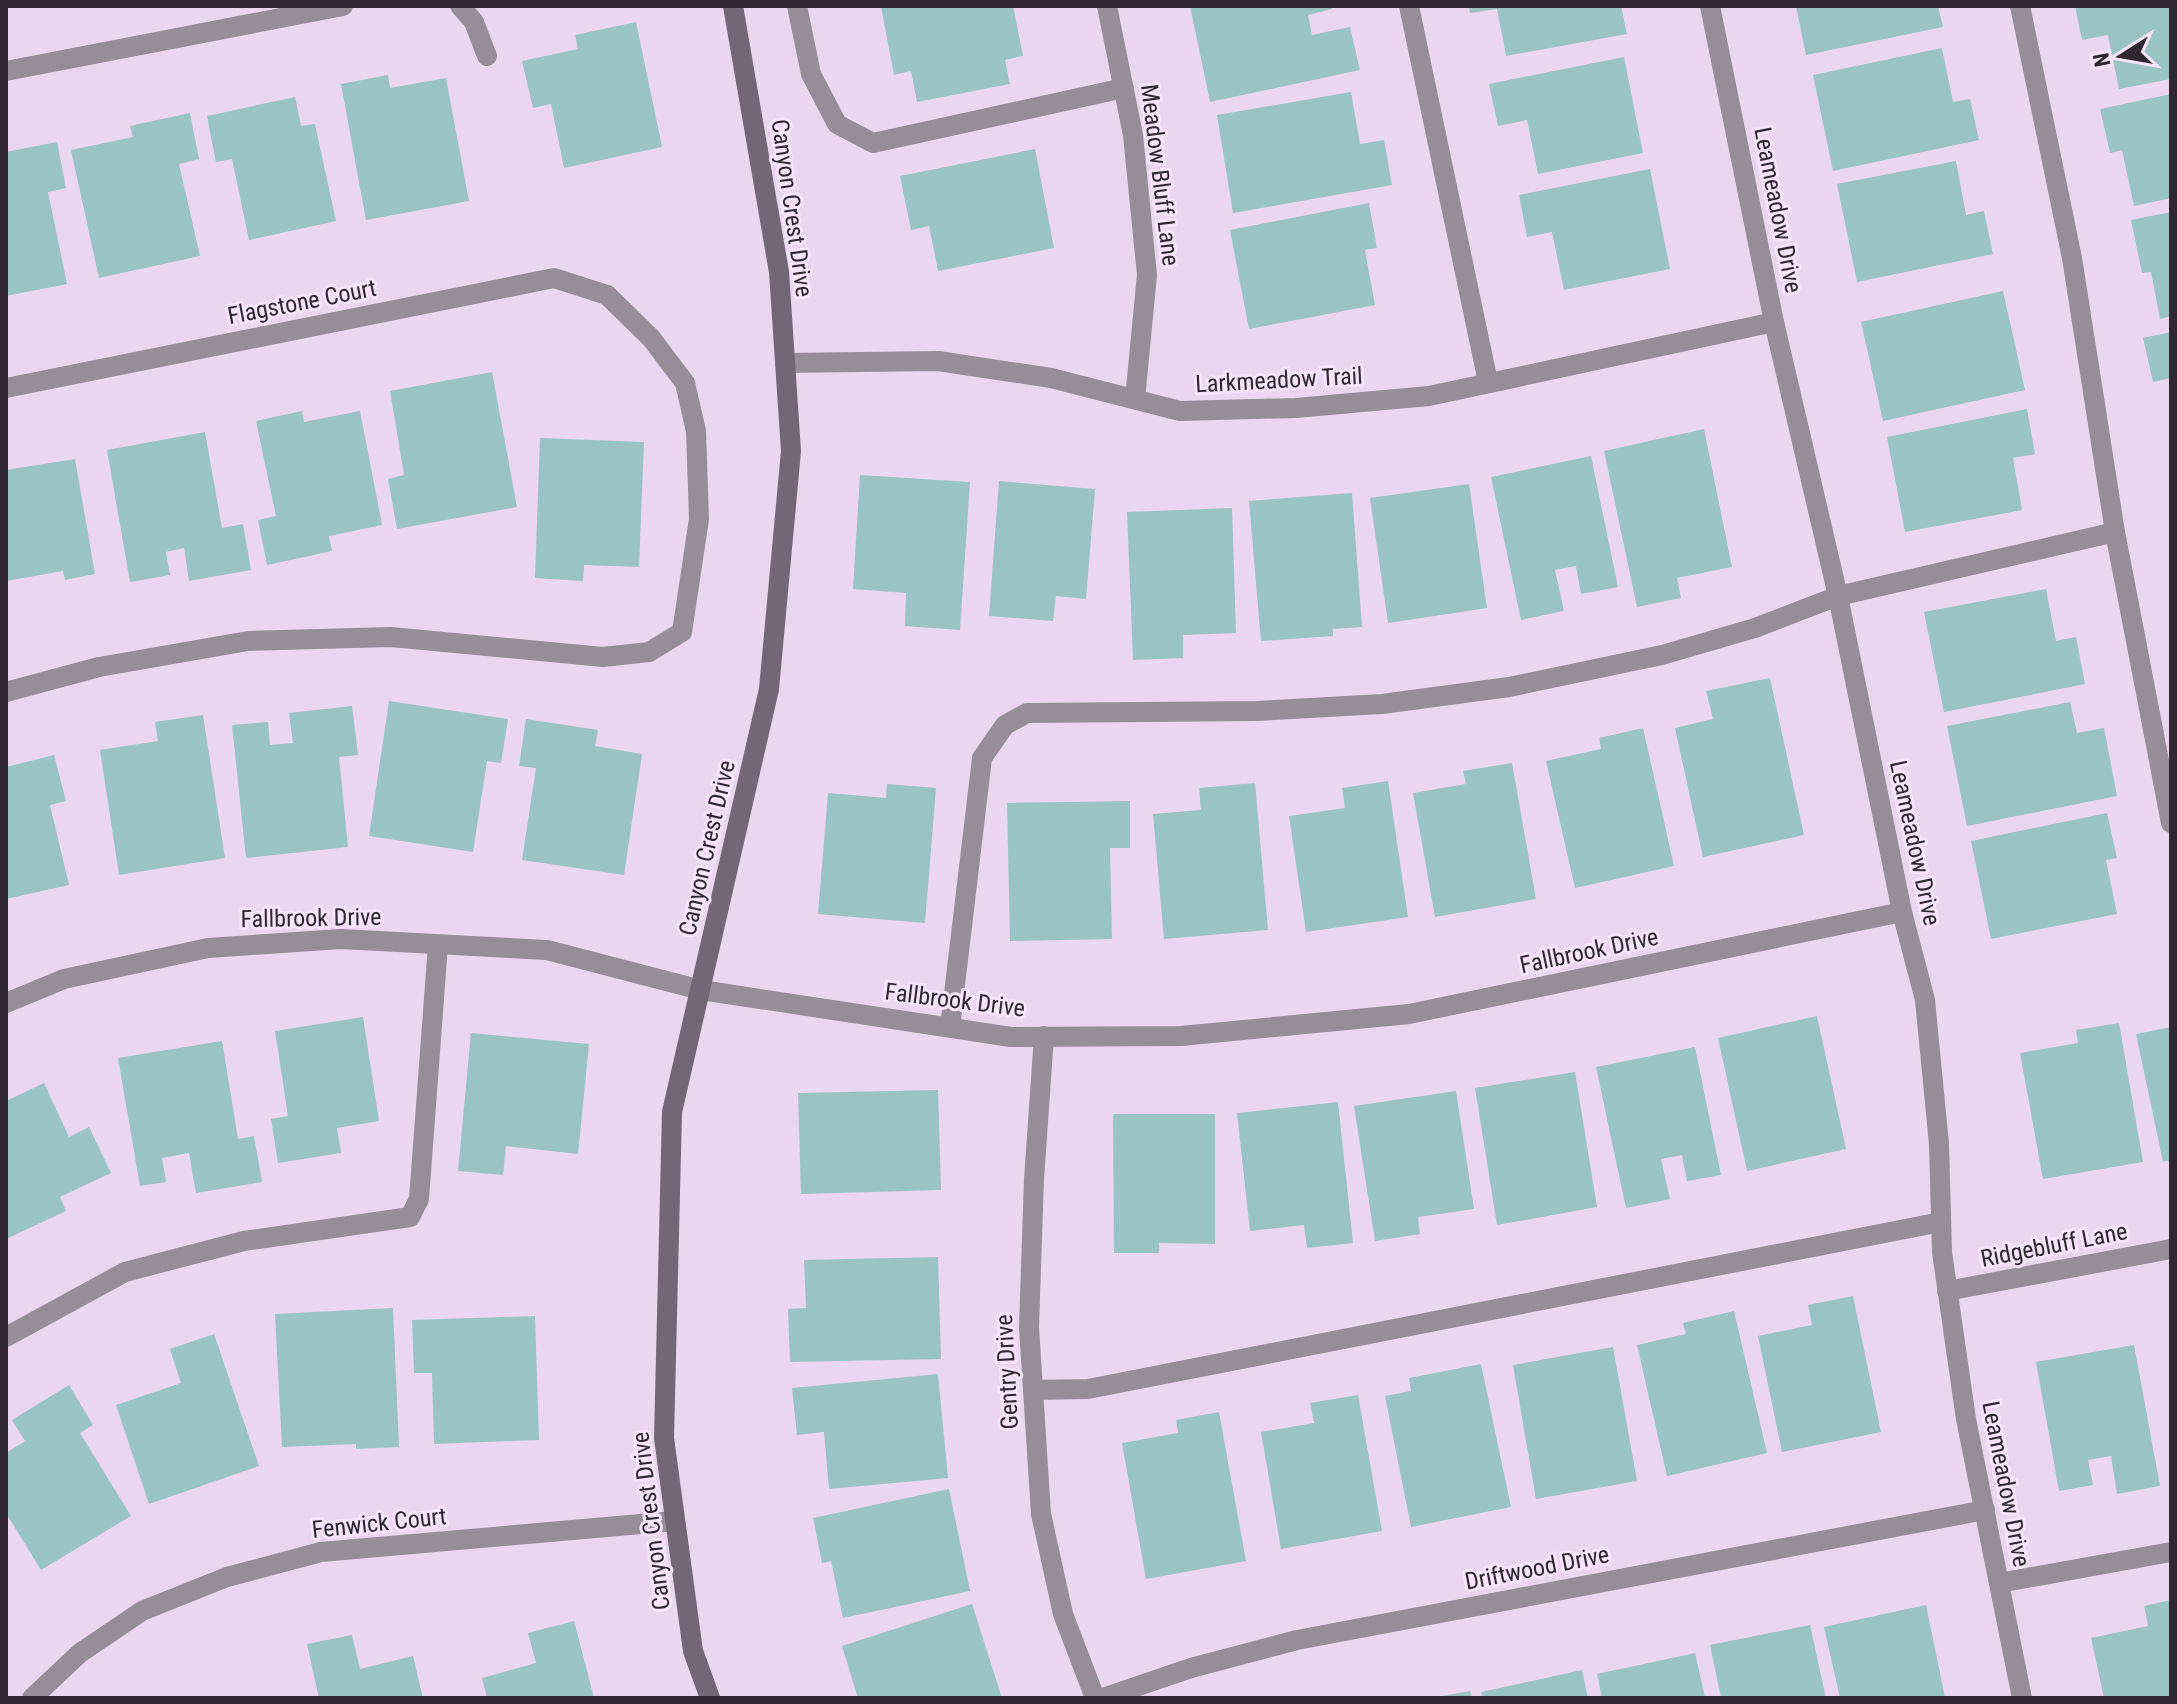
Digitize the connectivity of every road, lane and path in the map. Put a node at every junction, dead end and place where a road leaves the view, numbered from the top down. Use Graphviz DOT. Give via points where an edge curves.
graph roads {
  1 [pos="343,6"];
  2 [pos="460,6"];
  3 [pos="733,6"];
  4 [pos="797,6"];
  5 [pos="1107,6"];
  6 [pos="1409,6"];
  7 [pos="1710,6"];
  8 [pos="2020,6"];
  9 [pos="487,56"];
  10 [pos="6,71"];
  11 [pos="1124,88"];
  12 [pos="1774,322"];
  13 [pos="785,363"];
  14 [pos="1488,382"];
  15 [pos="6,388"];
  16 [pos="1135,399"];
  17 [pos="2115,532"];
  18 [pos="1838,596"];
  19 [pos="6,692"];
  20 [pos="2171,823"];
  21 [pos="1902,912"];
  22 [pos="438,945"];
  23 [pos="701,990"];
  24 [pos="6,1003"];
  25 [pos="950,1027"];
  26 [pos="1044,1036"];
  27 [pos="1941,1222"];
  28 [pos="2171,1249"];
  29 [pos="1947,1291"];
  30 [pos="6,1337"];
  31 [pos="1033,1390"];
  32 [pos="1985,1510"];
  33 [pos="675,1521"];
  34 [pos="2171,1552"];
  35 [pos="1999,1583"];
  36 [pos="32,1698"];
  37 [pos="710,1698"];
  38 [pos="1095,1698"];
  39 [pos="1103,1698"];
  40 [pos="2022,1698"];
  1 -- 10 [label="street"];
  2 -- 9 [label="street" via="474,22"];
  3 -- 13 [label="street, Canyon Crest Drive" via="779,272"];
  4 -- 11 [label="street" via="811,74 837,124 873,143"];
  5 -- 11 [label="street, Meadow Bluff Lane"];
  6 -- 14 [label="street"];
  7 -- 12 [label="street, Leameadow Drive"];
  8 -- 17 [label="street" via="2072,258"];
  11 -- 16 [label="street, Meadow Bluff Lane" via="1147,275"];
  12 -- 14 [label="street, Larkmeadow Trail"];
  12 -- 18 [label="street, Leameadow Drive"];
  13 -- 16 [label="street, Larkmeadow Trail" via="938,361 1051,378"];
  13 -- 23 [label="street, Canyon Crest Drive" via="791,451 769,689"];
  14 -- 16 [label="street, Larkmeadow Trail" via="1429,396 1296,408 1180,411"];
  15 -- 19 [label="street, Flagstone Court" via="554,278 607,295 651,338 685,383 696,431 699,519 682,632 649,652 603,657 391,637 248,641 99,667"];
  17 -- 18 [label="street"];
  17 -- 20 [label="street"];
  18 -- 21 [label="street, Leameadow Drive"];
  18 -- 25 [label="street" via="1662,655 1509,687 1382,704 1273,710 1027,713 1005,725 982,758"];
  21 -- 26 [label="street, Fallbrook Drive" via="1409,1014 1181,1036"];
  21 -- 27 [label="street, Leameadow Drive" via="1925,1000"];
  22 -- 23 [label="street, Fallbrook Drive" via="547,950"];
  22 -- 24 [label="street, Fallbrook Drive" via="341,939 208,948 64,979"];
  22 -- 30 [label="street" via="419,1199 410,1217 244,1241 125,1272"];
  23 -- 25 [label="street, Fallbrook Drive"];
  23 -- 33 [label="street, Canyon Crest Drive" via="672,1112 664,1438"];
  25 -- 26 [label="street, Fallbrook Drive" via="1011,1037"];
  26 -- 31 [label="street, Gentry Drive" via="1029,1312"];
  27 -- 29 [label="street, Leameadow Drive"];
  27 -- 31 [label="street" via="1088,1389"];
  28 -- 29 [label="street, Ridgebluff Lane"];
  29 -- 32 [label="street, Leameadow Drive"];
  31 -- 38 [label="street, Gentry Drive" via="1041,1514 1063,1614"];
  32 -- 35 [label="street, Leameadow Drive"];
  32 -- 39 [label="street, Driftwood Drive" via="1297,1640"];
  33 -- 36 [label="street, Fenwick Court" via="321,1552 227,1577 142,1611 80,1653"];
  33 -- 37 [label="street, Canyon Crest Drive" via="693,1651"];
  34 -- 35 [label="street"];
  35 -- 40 [label="street, Leameadow Drive"];
}
